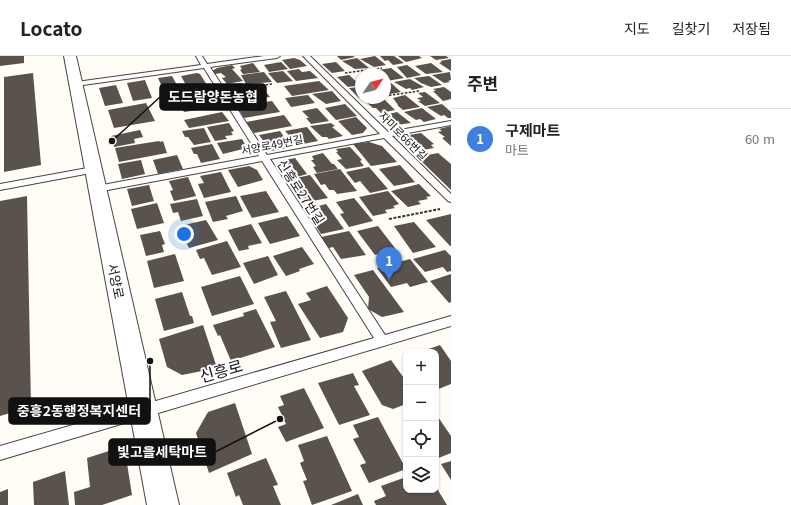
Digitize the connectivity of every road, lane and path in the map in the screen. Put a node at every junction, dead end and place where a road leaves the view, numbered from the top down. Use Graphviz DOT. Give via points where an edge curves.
graph roads {
  1 [pos="70,56"];
  2 [pos="199,56"];
  3 [pos="277,56"];
  4 [pos="306,56"];
  5 [pos="250,58"];
  6 [pos="206,66"];
  7 [pos="355,72"];
  8 [pos="327,76"];
  9 [pos="76,84"];
  10 [pos="272,84"];
  11 [pos="222,91"];
  12 [pos="419,91"];
  13 [pos="391,95"];
  14 [pos="451,123"];
  15 [pos="386,135"];
  16 [pos="264,158"];
  17 [pos="95,179"];
  18 [pos="0,187"];
  19 [pos="451,199"];
  20 [pos="443,208"];
  21 [pos="389,219"];
  22 [pos="451,321"];
  23 [pos="382,341"];
  24 [pos="144,411"];
  25 [pos="0,453"];
  26 [pos="163,505"];
  1 -- 9 [label="street, 서양로"];
  2 -- 6 [label="lane, 신흥로27번길"];
  3 -- 5 [label="lane"];
  4 -- 8 [label="lane, 자미로66번길"];
  5 -- 6 [label="lane"];
  6 -- 9 [label="lane"];
  6 -- 11 [label="lane, 신흥로27번길"];
  7 -- 8 [label="path"];
  8 -- 15 [label="lane, 자미로66번길"];
  9 -- 17 [label="street, 서양로"];
  10 -- 11 [label="path"];
  11 -- 16 [label="lane, 신흥로27번길"];
  12 -- 13 [label="path"];
  14 -- 15 [label="lane, 서양로49번길"];
  15 -- 16 [label="lane, 서양로49번길"];
  15 -- 19 [label="lane, 자미로66번길"];
  16 -- 17 [label="lane, 서양로49번길"];
  16 -- 23 [label="lane, 신흥로27번길"];
  17 -- 18 [label="lane, 서양로49번길"];
  17 -- 24 [label="street, 서양로"];
  20 -- 21 [label="path"];
  22 -- 23 [label="lane, 신흥로"];
  23 -- 24 [label="lane, 신흥로"];
  24 -- 25 [label="lane, 신흥로"];
  24 -- 26 [label="street, 서양로"];
}
